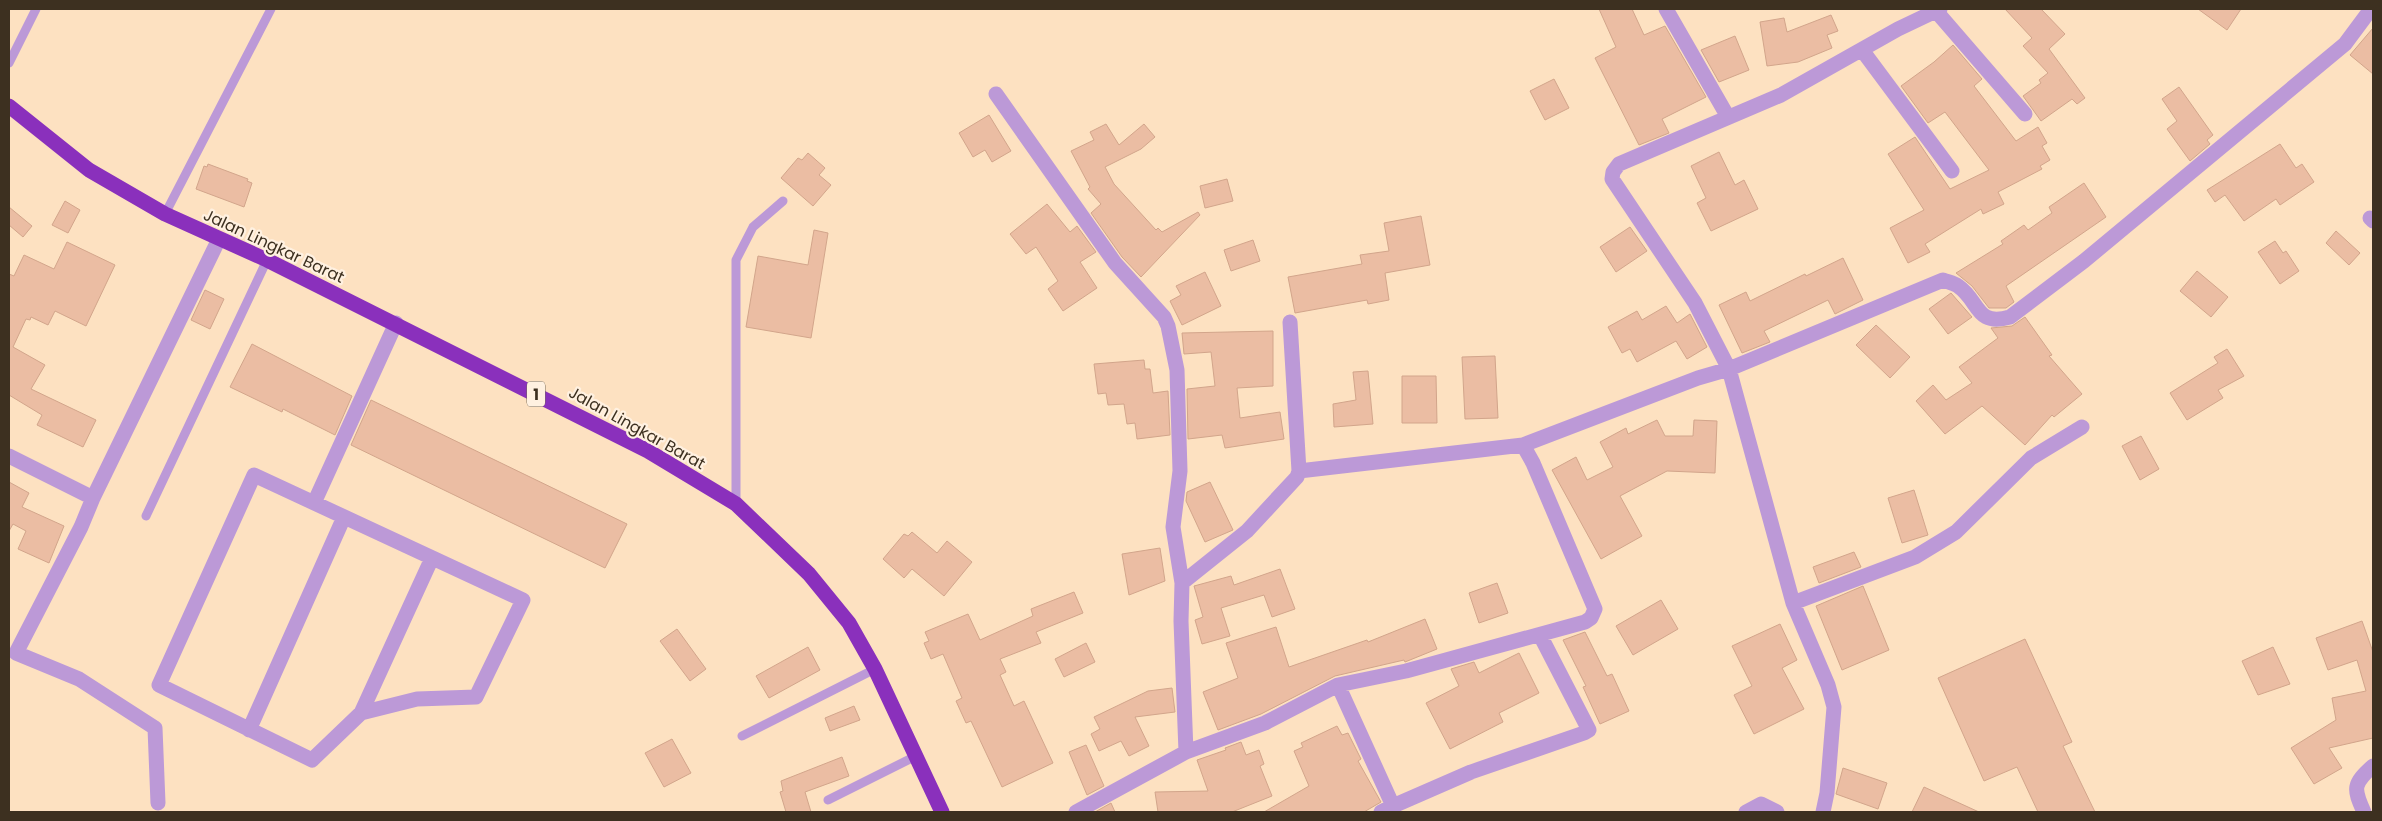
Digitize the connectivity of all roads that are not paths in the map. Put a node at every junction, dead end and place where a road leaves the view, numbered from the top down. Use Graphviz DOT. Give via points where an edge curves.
graph roads {
  1 [pos="36,9"];
  2 [pos="271,9"];
  3 [pos="1666,9"];
  4 [pos="2371,9"];
  5 [pos="1938,10"];
  6 [pos="1862,50"];
  7 [pos="9,63"];
  8 [pos="996,94"];
  9 [pos="9,106"];
  10 [pos="2025,114"];
  11 [pos="1728,118"];
  12 [pos="1952,171"];
  13 [pos="782,201"];
  14 [pos="164,214"];
  15 [pos="220,239"];
  16 [pos="267,260"];
  17 [pos="1290,322"];
  18 [pos="396,323"];
  19 [pos="1729,369"];
  20 [pos="2082,427"];
  21 [pos="1523,444"];
  22 [pos="9,456"];
  23 [pos="1299,471"];
  24 [pos="93,498"];
  25 [pos="314,503"];
  26 [pos="736,504"];
  27 [pos="146,516"];
  28 [pos="344,517"];
  29 [pos="432,558"];
  30 [pos="1182,583"];
  31 [pos="1793,603"];
  32 [pos="1540,635"];
  33 [pos="12,653"];
  34 [pos="875,669"];
  35 [pos="1338,685"];
  36 [pos="361,714"];
  37 [pos="249,730"];
  38 [pos="742,736"];
  39 [pos="1186,752"];
  40 [pos="916,756"];
  41 [pos="2373,766"];
  42 [pos="828,800"];
  43 [pos="158,803"];
  44 [pos="1387,809"];
  45 [pos="942,812"];
  46 [pos="1076,812"];
  47 [pos="1746,812"];
  48 [pos="1777,812"];
  49 [pos="1822,812"];
  50 [pos="2364,812"];
  1 -- 7 [label="lane"];
  2 -- 14 [label="lane"];
  3 -- 11 [label="street"];
  4 -- 19 [label="street" via="2345,44 2125,227 2010,317 1997,320 1984,317 1958,286 1943,280"];
  5 -- 6 [label="street"];
  5 -- 10 [label="street"];
  6 -- 11 [label="street" via="1781,95"];
  6 -- 12 [label="street"];
  8 -- 30 [label="street" via="1116,263 1164,317 1168,326 1177,370 1180,471 1173,527"];
  9 -- 14 [label="highway, Jalan Lingkar Barat / 1" via="89,170"];
  11 -- 19 [label="street" via="1619,164 1612,179 1695,303"];
  13 -- 26 [label="lane" via="753,227 736,260"];
  14 -- 15 [label="highway, Jalan Lingkar Barat / 1"];
  15 -- 16 [label="highway, Jalan Lingkar Barat / 1"];
  15 -- 24 [label="street"];
  16 -- 18 [label="highway, Jalan Lingkar Barat / 1"];
  16 -- 27 [label="lane"];
  17 -- 23 [label="street"];
  18 -- 25 [label="street"];
  18 -- 26 [label="highway, Jalan Lingkar Barat / 1" via="648,451"];
  19 -- 21 [label="street"];
  19 -- 31 [label="street"];
  20 -- 31 [label="street" via="2031,458 1956,532 1932,548"];
  21 -- 23 [label="street"];
  21 -- 32 [label="street" via="1595,608 1592,618 1585,622"];
  22 -- 24 [label="street"];
  23 -- 30 [label="street" via="1290,486 1248,531"];
  24 -- 33 [label="street" via="81,527"];
  25 -- 28 [label="street"];
  25 -- 37 [label="street" via="254,475 159,685"];
  26 -- 34 [label="highway, Jalan Lingkar Barat / 1" via="809,574 849,623"];
  28 -- 29 [label="street"];
  28 -- 37 [label="street"];
  29 -- 36 [label="street"];
  29 -- 36 [label="street" via="523,600 476,697 418,699"];
  30 -- 39 [label="street"];
  31 -- 49 [label="street" via="1834,706 1827,793"];
  32 -- 35 [label="street" via="1406,671"];
  32 -- 44 [label="street" via="1589,730 1471,772"];
  33 -- 43 [label="street" via="79,679 155,728"];
  34 -- 38 [label="lane"];
  34 -- 40 [label="highway, Jalan Lingkar Barat / 1"];
  35 -- 39 [label="street" via="1265,723"];
  35 -- 44 [label="street"];
  36 -- 37 [label="street" via="312,760"];
  39 -- 46 [label="street"];
  40 -- 42 [label="lane"];
  40 -- 45 [label="highway, Jalan Lingkar Barat / 1"];
  41 -- 50 [label="street" via="2358,779 2355,793"];
  47 -- 48 [label="street" via="1761,804"];
}
